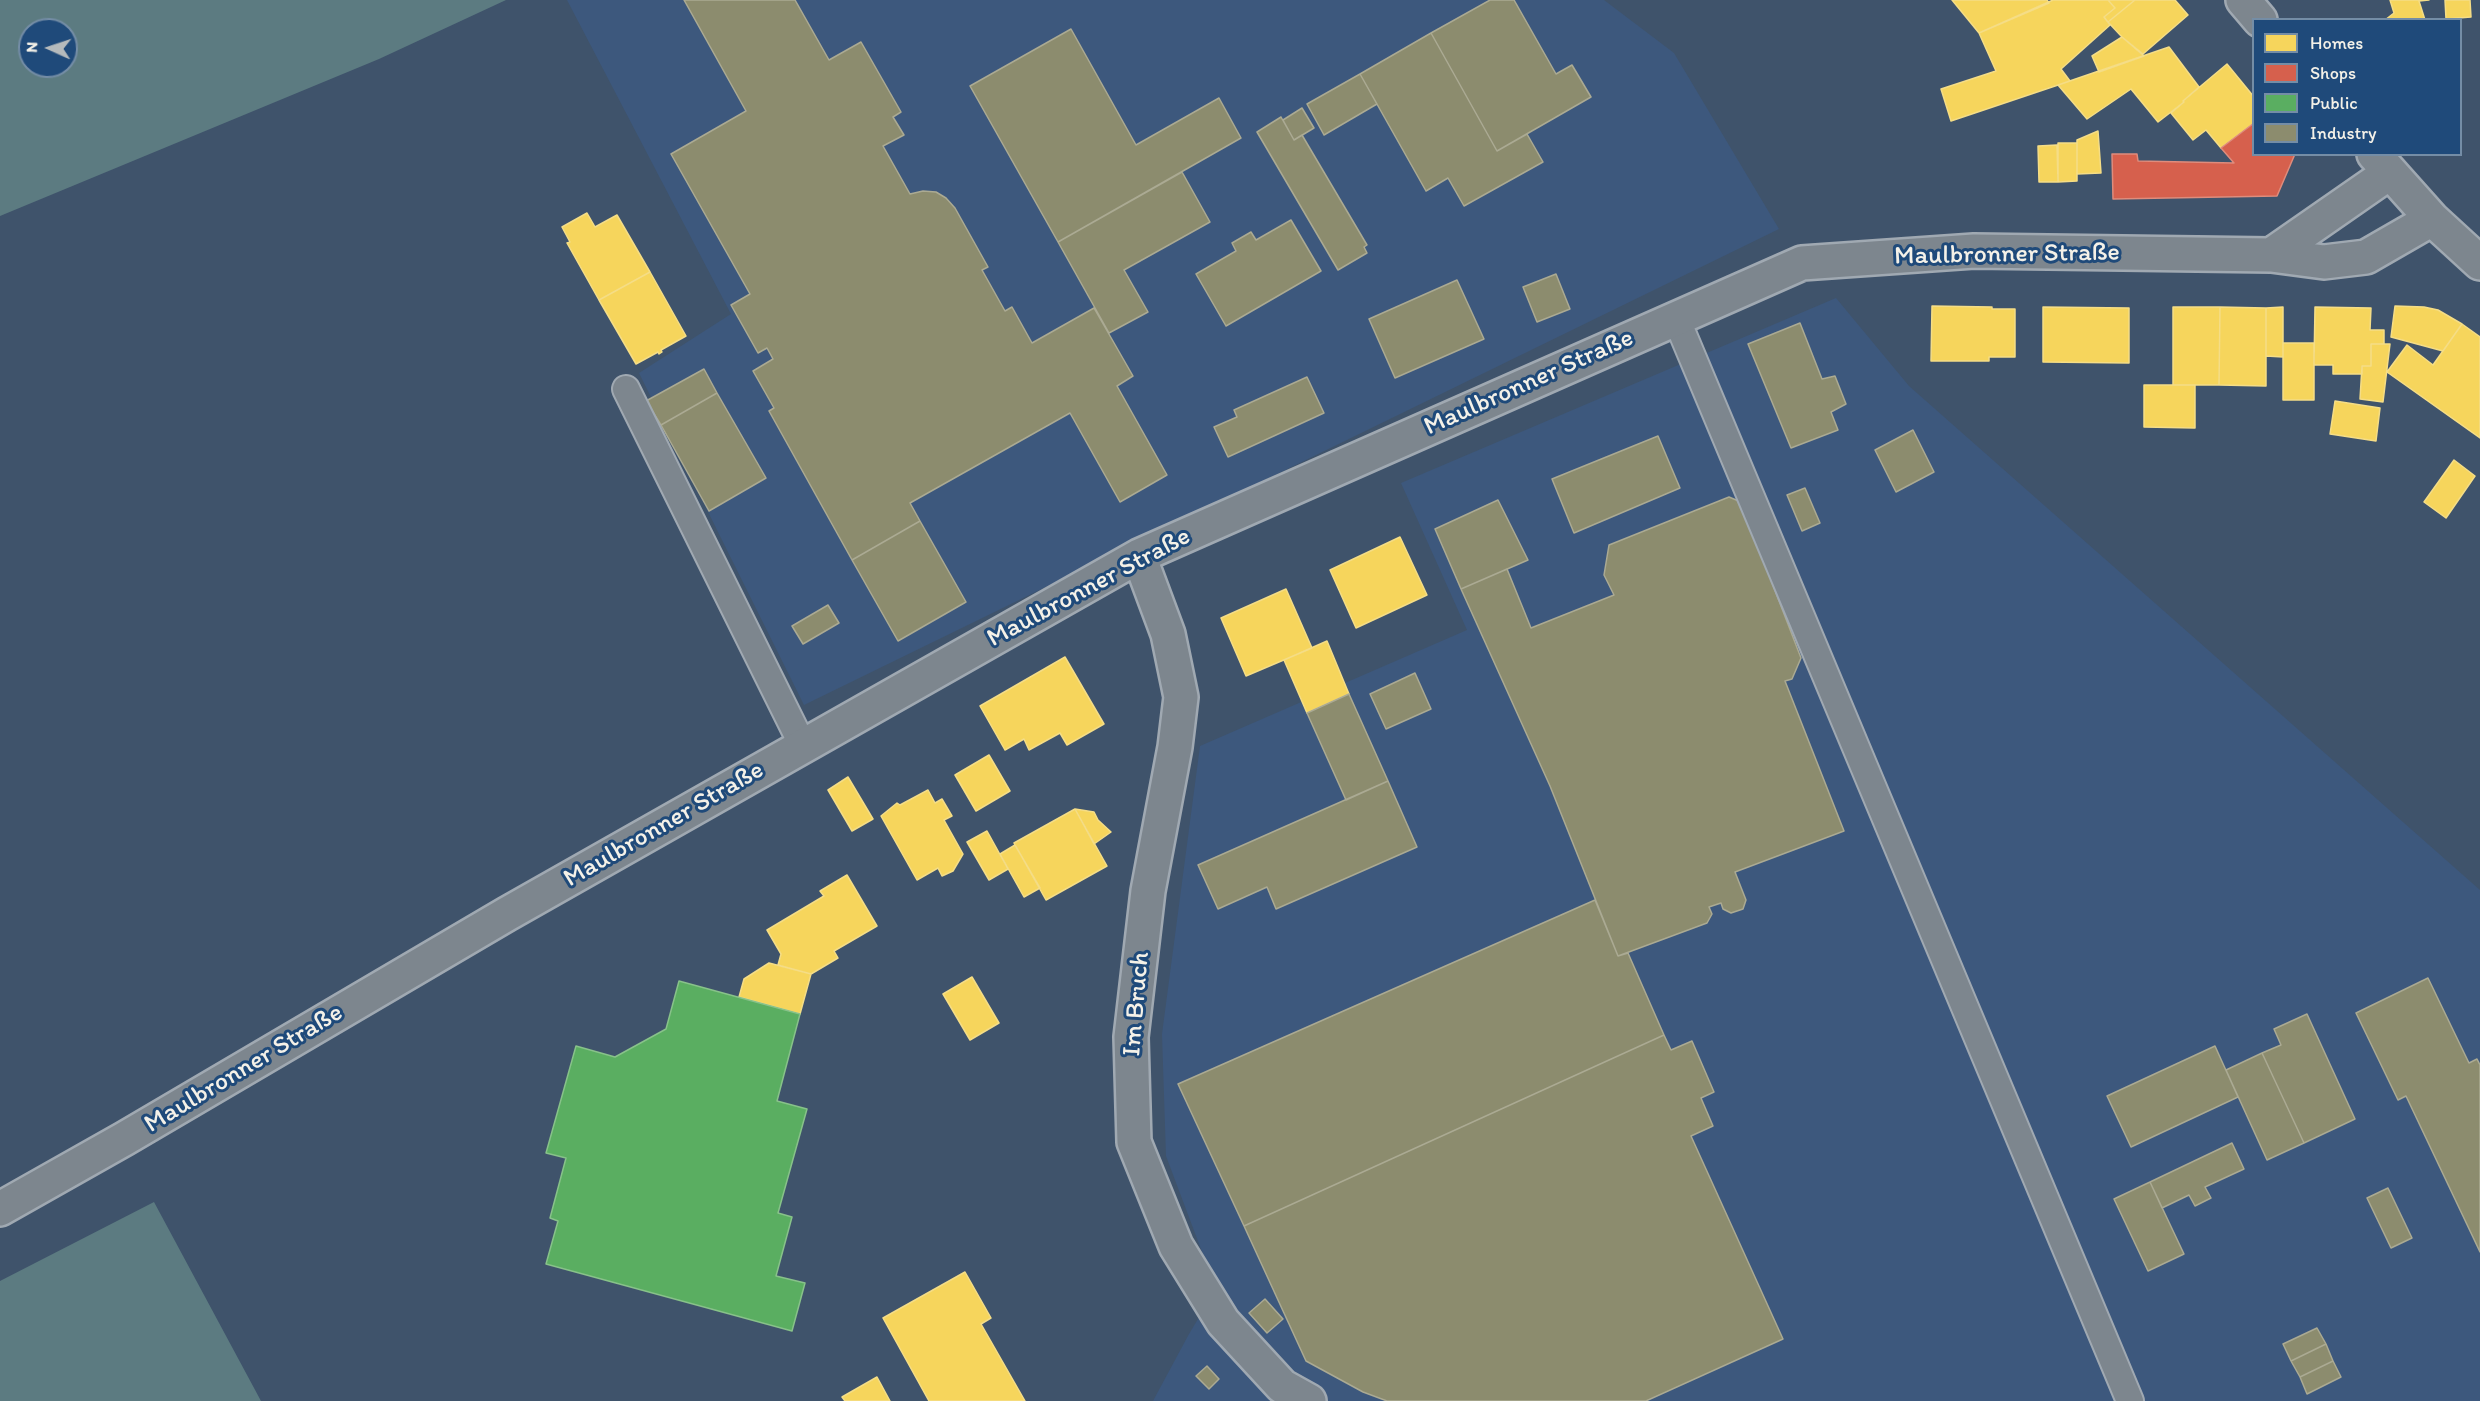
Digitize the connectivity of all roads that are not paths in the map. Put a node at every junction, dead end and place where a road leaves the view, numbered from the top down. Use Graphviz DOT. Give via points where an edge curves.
graph roads {
  1 [pos="2243,0"];
  2 [pos="2258,18"];
  3 [pos="2381,164"];
  4 [pos="2432,219"];
  5 [pos="2271,255"];
  6 [pos="2480,263"];
  7 [pos="1676,318"];
  8 [pos="626,389"];
  9 [pos="1139,556"];
  10 [pos="803,746"];
  11 [pos="0,1209"];
  12 [pos="1309,1401"];
  13 [pos="2130,1401"];
  1 -- 2 [label="street"];
  3 -- 4 [label="street"];
  3 -- 5 [label="street"];
  4 -- 5 [label="street, Maulbronner Straße" via="2366,257 2324,262"];
  4 -- 6 [label="street"];
  5 -- 7 [label="street, Maulbronner Straße" via="1974,251 1802,263"];
  7 -- 9 [label="street, Maulbronner Straße"];
  7 -- 13 [label="lane"];
  8 -- 10 [label="lane"];
  9 -- 10 [label="street, Maulbronner Straße"];
  9 -- 12 [label="street, Im Bruch" via="1168,634 1181,697 1148,891 1131,1037 1134,1142 1176,1246 1223,1322 1282,1386"];
  10 -- 11 [label="street, Maulbronner Straße"];
}
